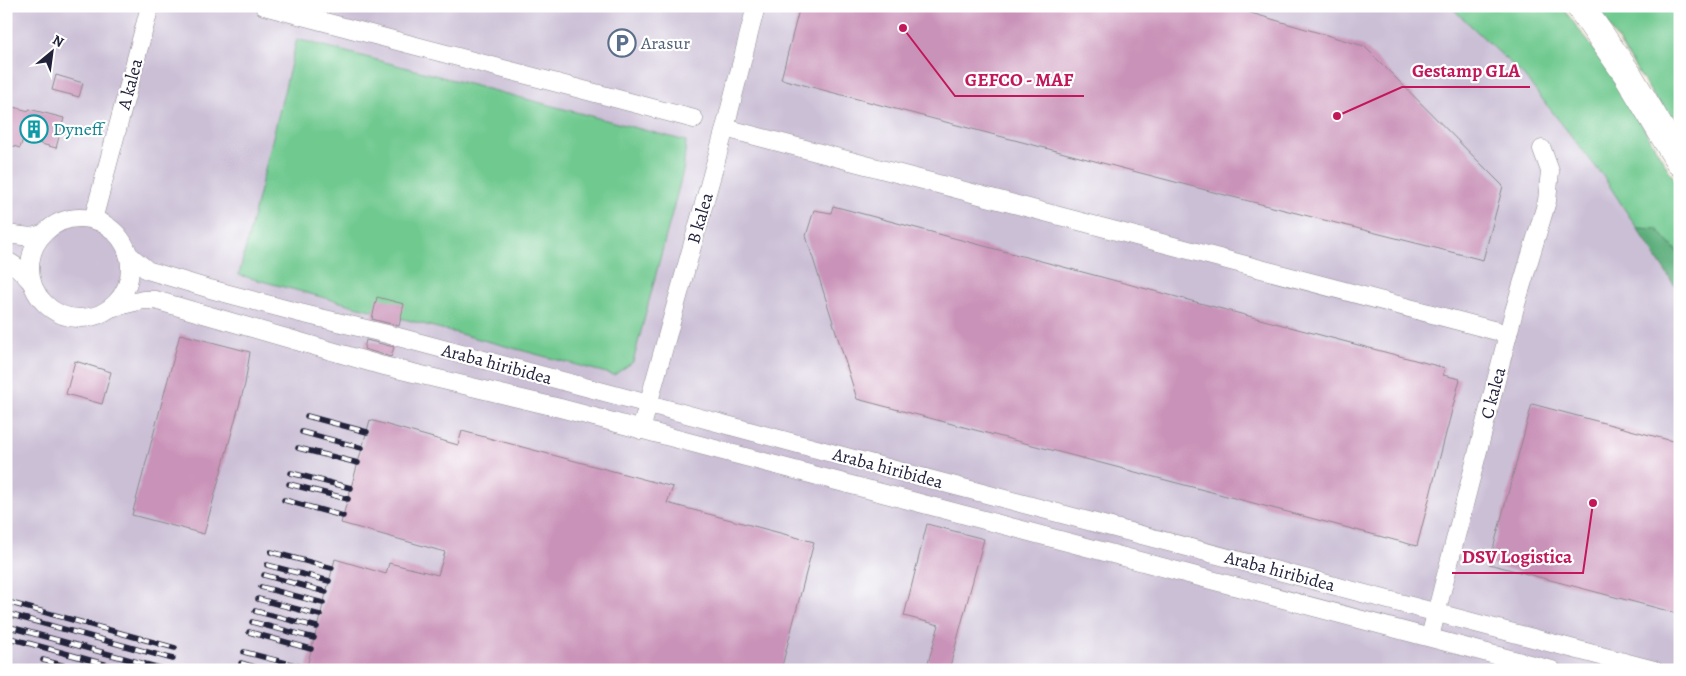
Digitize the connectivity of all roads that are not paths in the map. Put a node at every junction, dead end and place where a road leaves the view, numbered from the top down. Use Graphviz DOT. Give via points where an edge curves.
graph roads {
  1 [pos="150,6"];
  2 [pos="264,6"];
  3 [pos="756,6"];
  4 [pos="1580,6"];
  5 [pos="694,119"];
  6 [pos="725,128"];
  7 [pos="1542,149"];
  8 [pos="1680,162"];
  9 [pos="93,220"];
  10 [pos="6,234"];
  11 [pos="43,234"];
  12 [pos="128,254"];
  13 [pos="6,261"];
  14 [pos="31,282"];
  15 [pos="110,308"];
  16 [pos="1508,334"];
  17 [pos="648,404"];
  18 [pos="641,430"];
  19 [pos="1436,612"];
  20 [pos="1430,638"];
  21 [pos="1552,670"];
  22 [pos="1654,670"];
  1 -- 9 [label="street, A kalea"];
  2 -- 5 [label="street"];
  3 -- 6 [label="street, B kalea"];
  4 -- 8 [label="highway" via="1628,75"];
  6 -- 16 [label="street"];
  6 -- 17 [label="street, B kalea"];
  7 -- 16 [label="street, C kalea" via="1550,171 1547,201"];
  9 -- 11 [label="street" via="66,220"];
  9 -- 12 [label="street" via="109,227 121,239"];
  10 -- 11 [label="street" via="31,237"];
  11 -- 14 [label="street" via="34,248"];
  12 -- 15 [label="street" via="128,284 121,298"];
  12 -- 17 [label="street, Araba hiribidea" via="147,270 162,275"];
  13 -- 14 [label="street"];
  14 -- 15 [label="street" via="45,304 70,318 98,315"];
  15 -- 18 [label="street, Araba hiribidea" via="155,300 380,364"];
  16 -- 19 [label="street, C kalea"];
  17 -- 18 [label="street, B kalea"];
  17 -- 19 [label="street, Araba hiribidea"];
  18 -- 20 [label="street, Araba hiribidea"];
  19 -- 20 [label="street, C kalea"];
  19 -- 22 [label="street, Araba hiribidea"];
  20 -- 21 [label="street, Araba hiribidea"];
}
